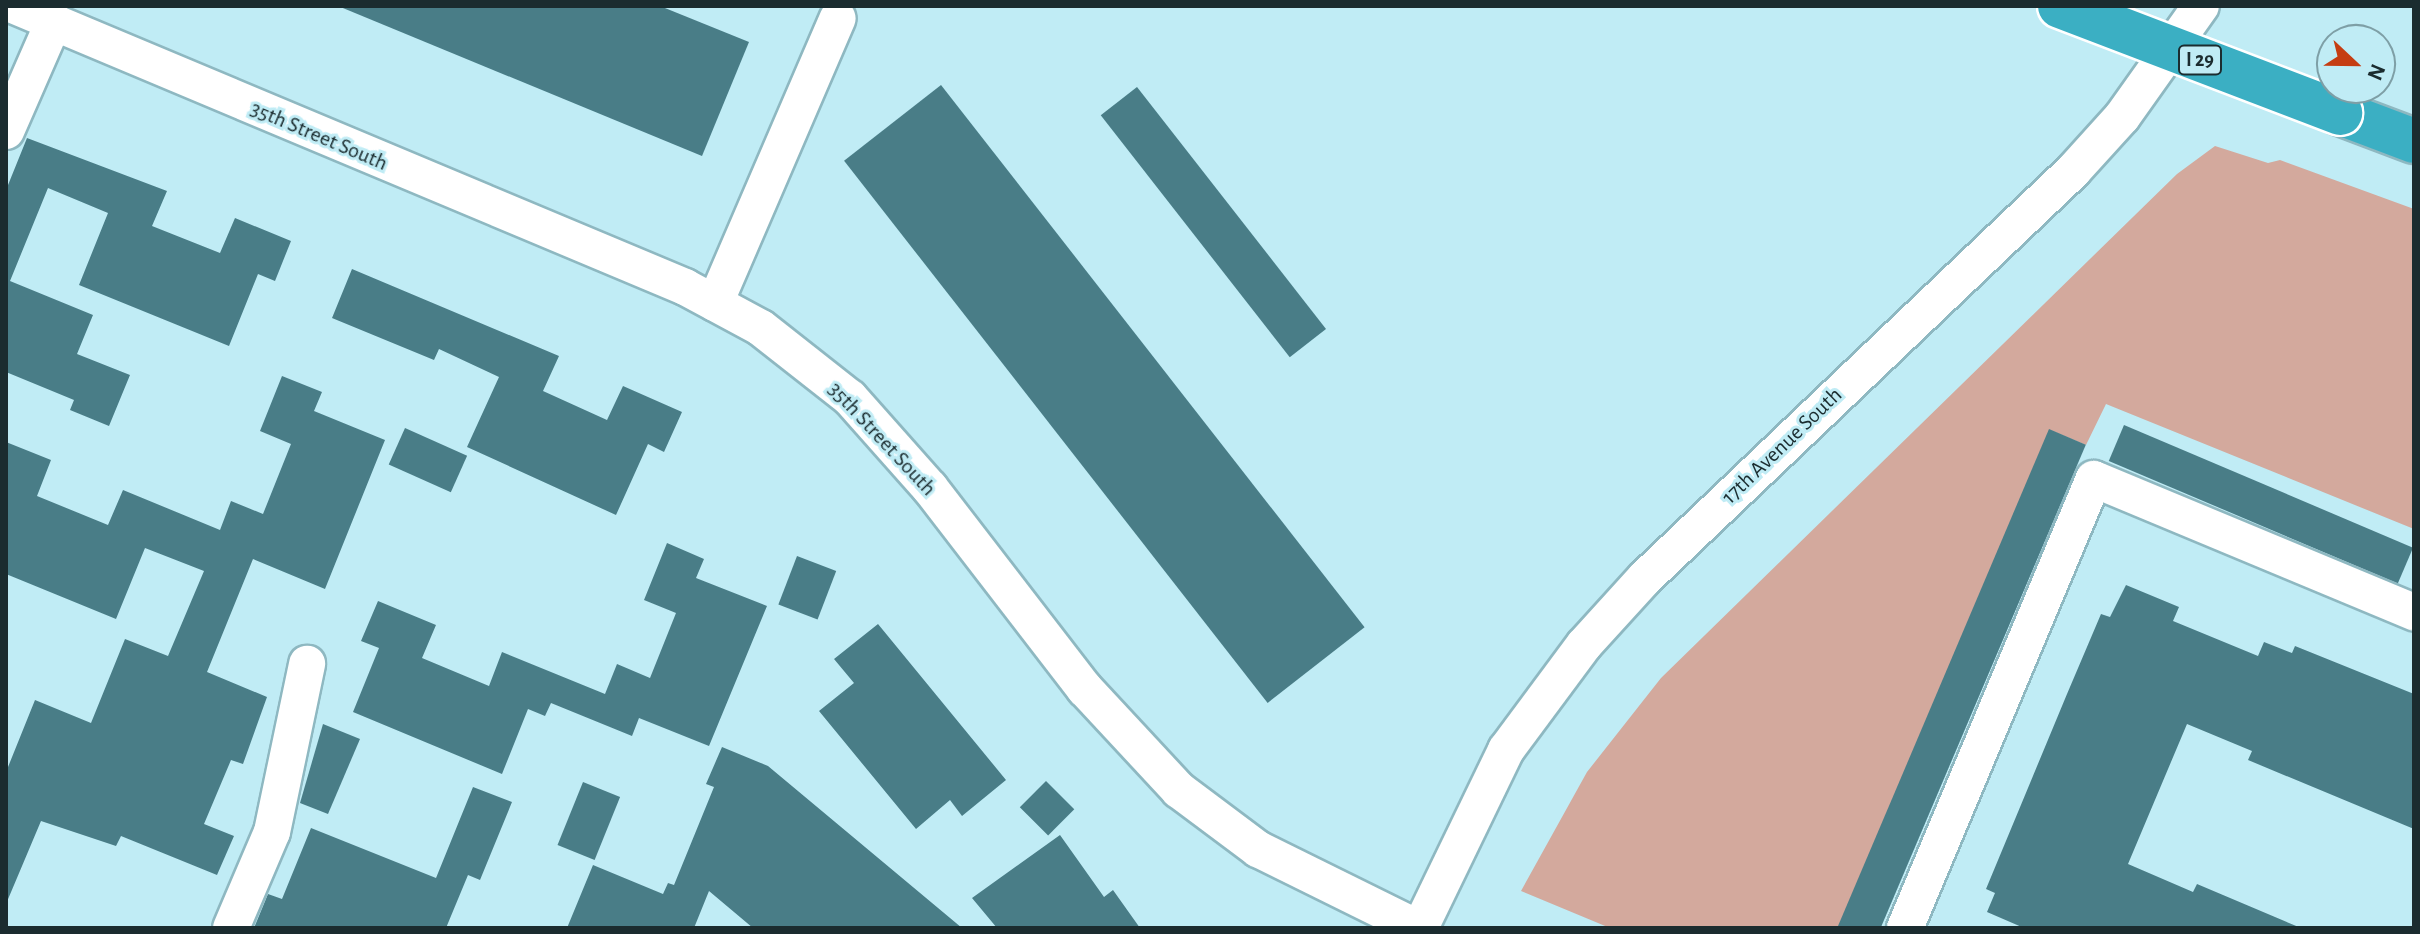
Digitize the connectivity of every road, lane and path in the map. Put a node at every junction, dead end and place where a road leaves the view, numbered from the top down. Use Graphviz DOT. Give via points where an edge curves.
graph roads {
  1 [pos="15,6"];
  2 [pos="2060,6"];
  3 [pos="2201,6"];
  4 [pos="838,18"];
  5 [pos="54,21"];
  6 [pos="6,131"];
  7 [pos="2414,141"];
  8 [pos="715,303"];
  9 [pos="2414,612"];
  10 [pos="307,664"];
  11 [pos="231,928"];
  12 [pos="1419,928"];
  13 [pos="1905,928"];
  1 -- 5 [label="street, 35th Street South"];
  2 -- 7 [label="highway, I 29, bridge"];
  3 -- 12 [label="street, 17th Avenue South" via="2122,117 2073,171 1645,578 1584,645 1506,750"];
  4 -- 8 [label="street"];
  5 -- 6 [label="street"];
  5 -- 8 [label="street, 35th Street South"];
  8 -- 12 [label="street, 35th Street South" via="761,328 850,398 930,488 1095,700 1179,790 1258,849"];
  9 -- 13 [label="street" via="2094,479"];
  10 -- 11 [label="street" via="272,832"];
}
